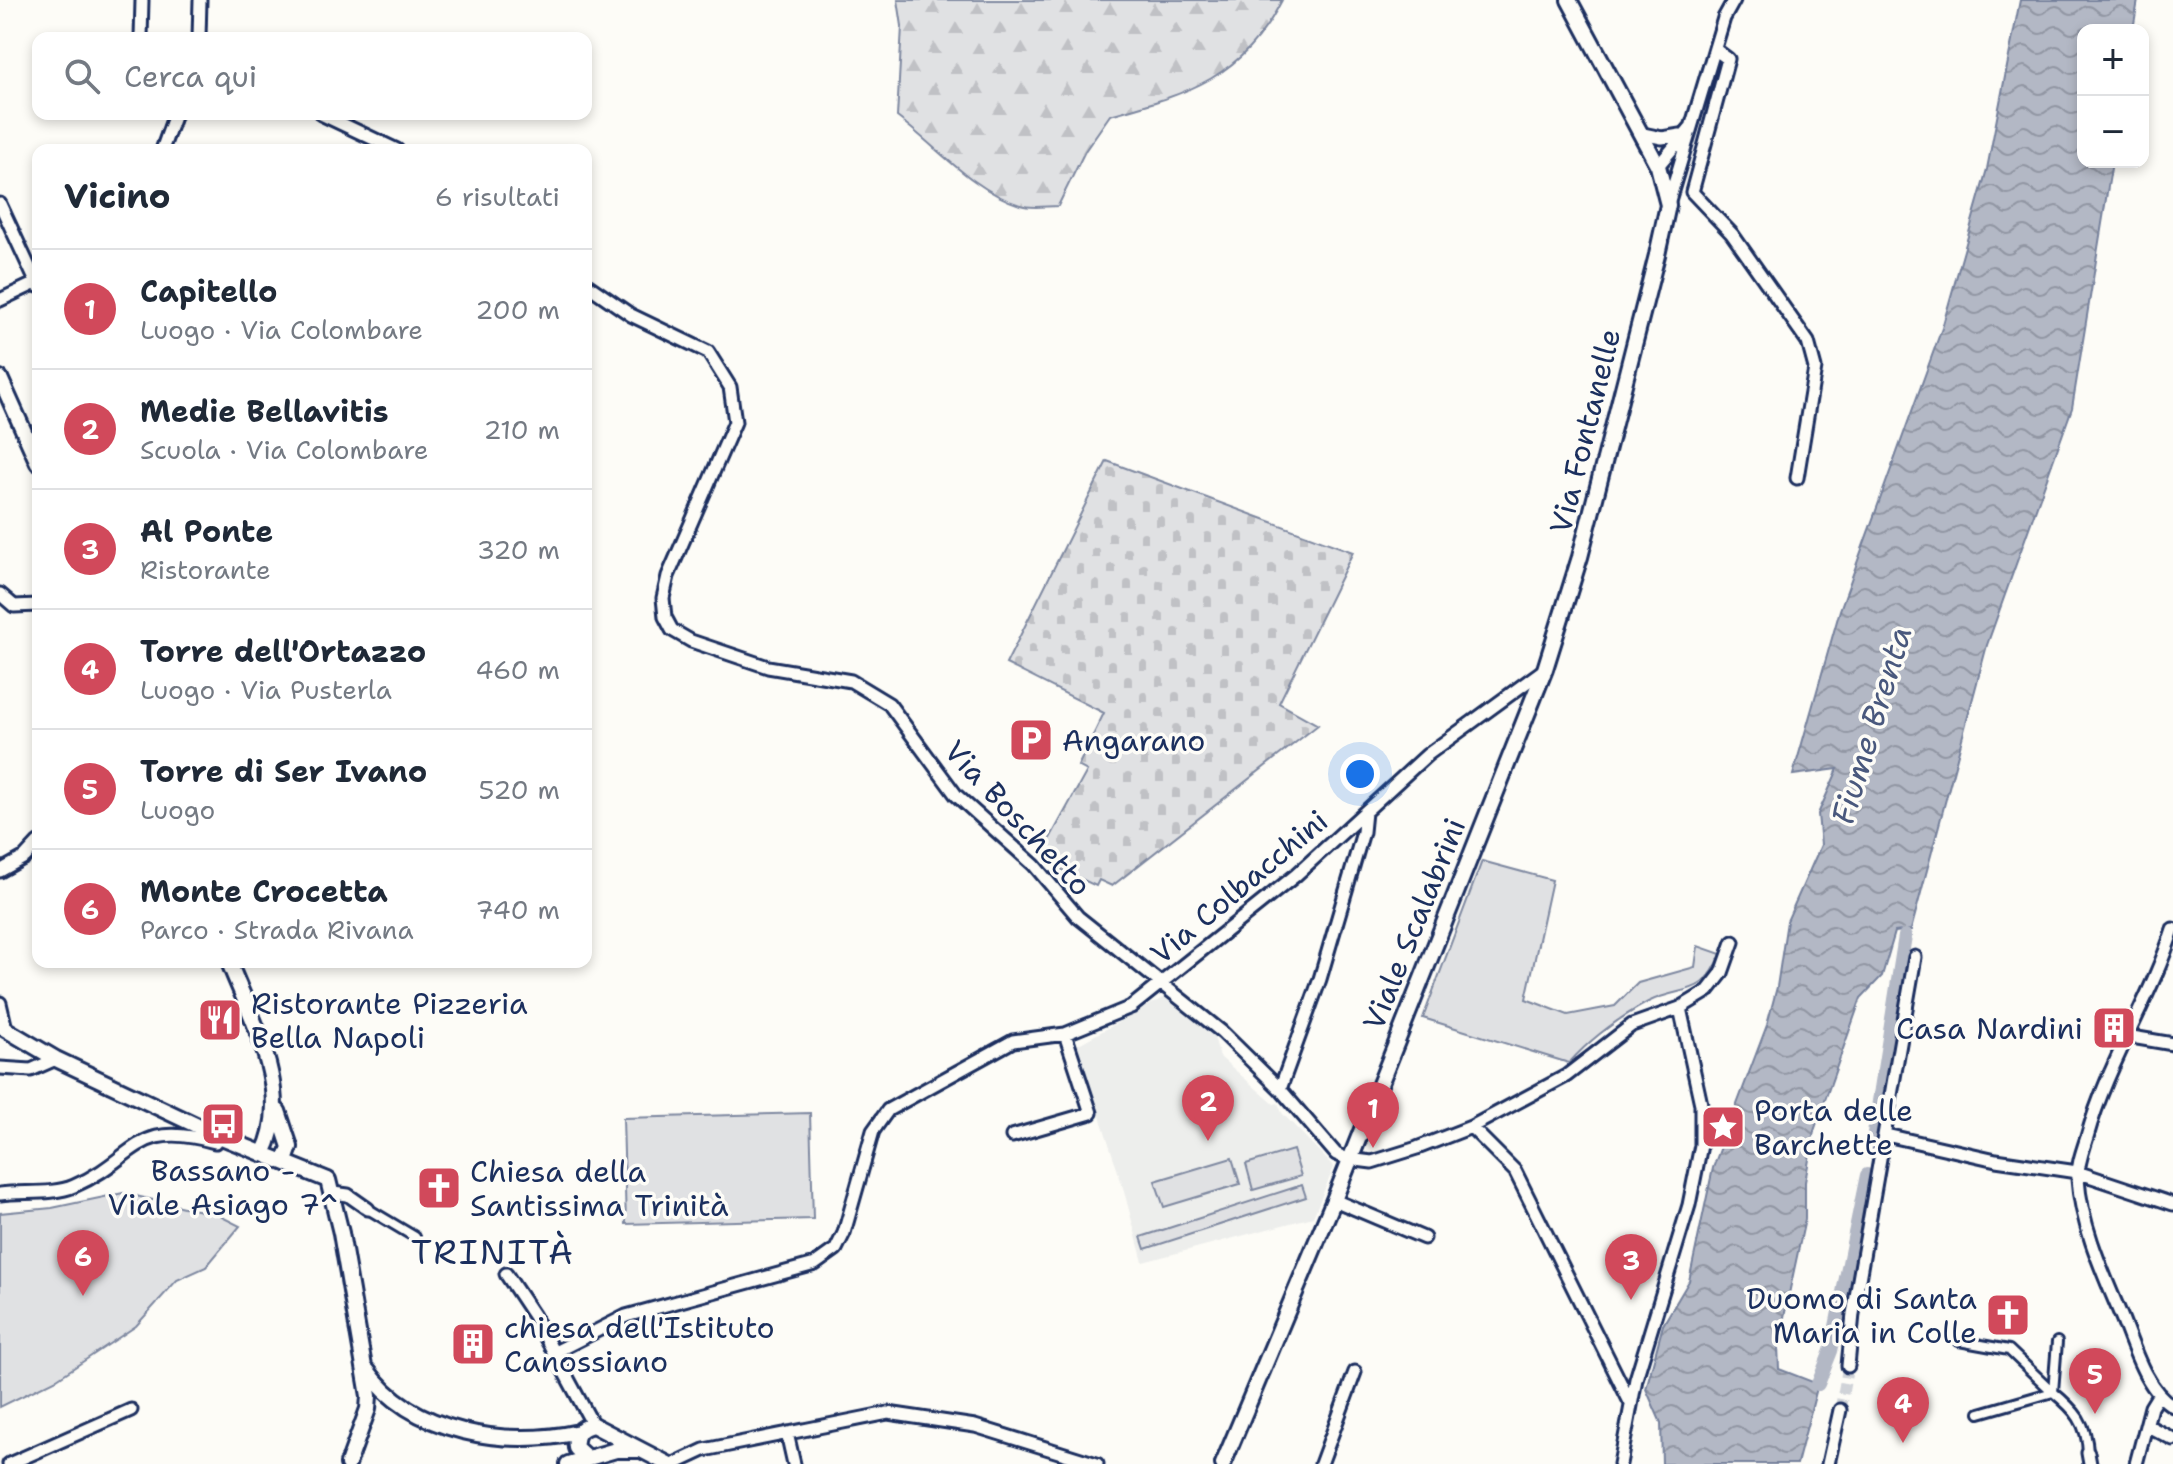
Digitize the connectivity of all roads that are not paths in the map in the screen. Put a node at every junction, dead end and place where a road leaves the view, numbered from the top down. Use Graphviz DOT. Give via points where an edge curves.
graph roads {
  1 [pos="142,0"];
  2 [pos="200,0"];
  3 [pos="1569,0"];
  4 [pos="1734,0"];
  5 [pos="141,32"];
  6 [pos="199,32"];
  7 [pos="1716,50"];
  8 [pos="173,120"];
  9 [pos="334,120"];
  10 [pos="1685,132"];
  11 [pos="1643,134"];
  12 [pos="164,144"];
  13 [pos="384,144"];
  14 [pos="1678,170"];
  15 [pos="1660,171"];
  16 [pos="0,204"];
  17 [pos="1668,205"];
  18 [pos="32,271"];
  19 [pos="32,286"];
  20 [pos="592,288"];
  21 [pos="0,300"];
  22 [pos="1,383"];
  23 [pos="32,450"];
  24 [pos="1797,478"];
  25 [pos="0,594"];
  26 [pos="32,605"];
  27 [pos="1545,669"];
  28 [pos="1365,812"];
  29 [pos="32,849"];
  30 [pos="0,871"];
  31 [pos="2173,929"];
  32 [pos="1733,942"];
  33 [pos="1915,957"];
  34 [pos="231,968"];
  35 [pos="1164,983"];
  36 [pos="0,1003"];
  37 [pos="1680,1008"];
  38 [pos="3,1028"];
  39 [pos="1065,1034"];
  40 [pos="2126,1036"];
  41 [pos="2173,1044"];
  42 [pos="56,1059"];
  43 [pos="0,1068"];
  44 [pos="1280,1089"];
  45 [pos="276,1107"];
  46 [pos="1471,1127"];
  47 [pos="1886,1135"];
  48 [pos="219,1136"];
  49 [pos="1012,1136"];
  50 [pos="263,1154"];
  51 [pos="1348,1159"];
  52 [pos="285,1161"];
  53 [pos="2077,1172"];
  54 [pos="333,1193"];
  55 [pos="0,1194"];
  56 [pos="1334,1200"];
  57 [pos="2173,1204"];
  58 [pos="368,1209"];
  59 [pos="415,1237"];
  60 [pos="1424,1238"];
  61 [pos="506,1274"];
  62 [pos="1959,1341"];
  63 [pos="2057,1342"];
  64 [pos="553,1353"];
  65 [pos="1848,1366"];
  66 [pos="367,1370"];
  67 [pos="1355,1372"];
  68 [pos="2053,1392"];
  69 [pos="2159,1394"];
  70 [pos="1630,1402"];
  71 [pos="400,1404"];
  72 [pos="2173,1406"];
  73 [pos="368,1409"];
  74 [pos="131,1410"];
  75 [pos="1840,1410"];
  76 [pos="1980,1413"];
  77 [pos="2148,1426"];
  78 [pos="589,1429"];
  79 [pos="787,1433"];
  80 [pos="2173,1439"];
  81 [pos="646,1451"];
  82 [pos="604,1454"];
  83 [pos="2089,1458"];
  84 [pos="588,1459"];
  85 [pos="9,1464"];
  86 [pos="348,1464"];
  87 [pos="568,1464"];
  88 [pos="671,1464"];
  89 [pos="794,1464"];
  90 [pos="1097,1464"];
  91 [pos="1223,1464"];
  92 [pos="1321,1464"];
  93 [pos="1620,1464"];
  94 [pos="1828,1464"];
  95 [pos="2136,1464"];
  1 -- 5 [label="street"];
  2 -- 6 [label="street"];
  3 -- 11 [label="street"];
  4 -- 7 [label="street, Via Fontanelle"];
  7 -- 10 [label="street, Via Fontanelle"];
  7 -- 24 [label="street" via="1728,59 1692,192 1732,234 1808,342 1815,368"];
  8 -- 12 [label="street"];
  9 -- 13 [label="street"];
  10 -- 11 [label="street" via="1662,138"];
  10 -- 14 [label="street, Via Fontanelle"];
  10 -- 15 [label="street, Via Fontanelle"];
  11 -- 15 [label="street"];
  14 -- 15 [label="street"];
  14 -- 17 [label="street, Via Fontanelle"];
  15 -- 17 [label="street, Via Fontanelle"];
  16 -- 18 [label="street"];
  17 -- 27 [label="street, Via Fontanelle" via="1580,557"];
  19 -- 21 [label="street"];
  20 -- 35 [label="street, Via Boschetto" via="631,315 708,352 735,404 724,454 668,576 663,598 672,630 768,667 851,681 870,690 889,704 956,795 1034,865 1078,917"];
  22 -- 23 [label="street"];
  25 -- 26 [label="street" via="14,606"];
  27 -- 28 [label="street, Via Colbacchini" via="1427,755"];
  27 -- 51 [label="street, Viale Scalabrini"];
  28 -- 35 [label="street, Via Colbacchini"];
  28 -- 44 [label="street" via="1320,979"];
  29 -- 30 [label="street"];
  31 -- 40 [label="street"];
  32 -- 37 [label="street" via="1722,973 1708,991"];
  33 -- 47 [label="street"];
  34 -- 45 [label="street" via="259,1038"];
  35 -- 39 [label="street, Via Colbacchini" via="1131,1007"];
  35 -- 44 [label="street"];
  36 -- 38 [label="street"];
  37 -- 46 [label="street" via="1632,1025 1566,1076"];
  37 -- 70 [label="street" via="1701,1104 1701,1145 1689,1205"];
  38 -- 42 [label="street"];
  39 -- 49 [label="street" via="1091,1113"];
  39 -- 64 [label="street, Via Colbacchini" via="1013,1041 888,1110 873,1131 844,1233 836,1249 815,1264 626,1316"];
  40 -- 41 [label="street"];
  40 -- 53 [label="street" via="2099,1094"];
  42 -- 43 [label="street" via="31,1070"];
  42 -- 48 [label="street"];
  44 -- 51 [label="street" via="1336,1154"];
  45 -- 50 [label="street"];
  45 -- 52 [label="street" via="290,1147"];
  46 -- 51 [label="street" via="1372,1162"];
  46 -- 70 [label="street" via="1515,1171"];
  47 -- 53 [label="street"];
  47 -- 65 [label="street"];
  48 -- 50 [label="street"];
  48 -- 55 [label="street" via="215,1142 183,1133 160,1134 70,1188"];
  50 -- 52 [label="street"];
  51 -- 56 [label="street, Viale Scalabrini"];
  52 -- 54 [label="street" via="319,1174"];
  53 -- 57 [label="street"];
  53 -- 69 [label="street" via="2100,1265 2138,1358"];
  54 -- 58 [label="street" via="348,1195"];
  54 -- 66 [label="street"];
  56 -- 60 [label="street"];
  56 -- 91 [label="street, Viale Scalabrini"];
  58 -- 59 [label="street"];
  61 -- 64 [label="street"];
  62 -- 68 [label="street" via="2009,1350"];
  63 -- 68 [label="street"];
  64 -- 78 [label="street"];
  66 -- 71 [label="street"];
  66 -- 73 [label="street"];
  67 -- 92 [label="street"];
  68 -- 76 [label="street"];
  68 -- 83 [label="street" via="2078,1412"];
  69 -- 72 [label="street"];
  69 -- 77 [label="street"];
  70 -- 93 [label="street" via="1628,1449"];
  71 -- 73 [label="street" via="380,1399"];
  71 -- 78 [label="street" via="450,1427 493,1437"];
  73 -- 86 [label="street"];
  74 -- 85 [label="street"];
  75 -- 94 [label="street"];
  77 -- 80 [label="street"];
  77 -- 95 [label="street"];
  78 -- 81 [label="street"];
  78 -- 82 [label="street" via="609,1444"];
  78 -- 84 [label="street" via="576,1448"];
  79 -- 88 [label="street" via="704,1450"];
  79 -- 89 [label="street"];
  79 -- 90 [label="street" via="888,1413 975,1426"];
  81 -- 82 [label="street"];
  81 -- 88 [label="street"];
  82 -- 84 [label="street"];
  84 -- 87 [label="street"];
}
